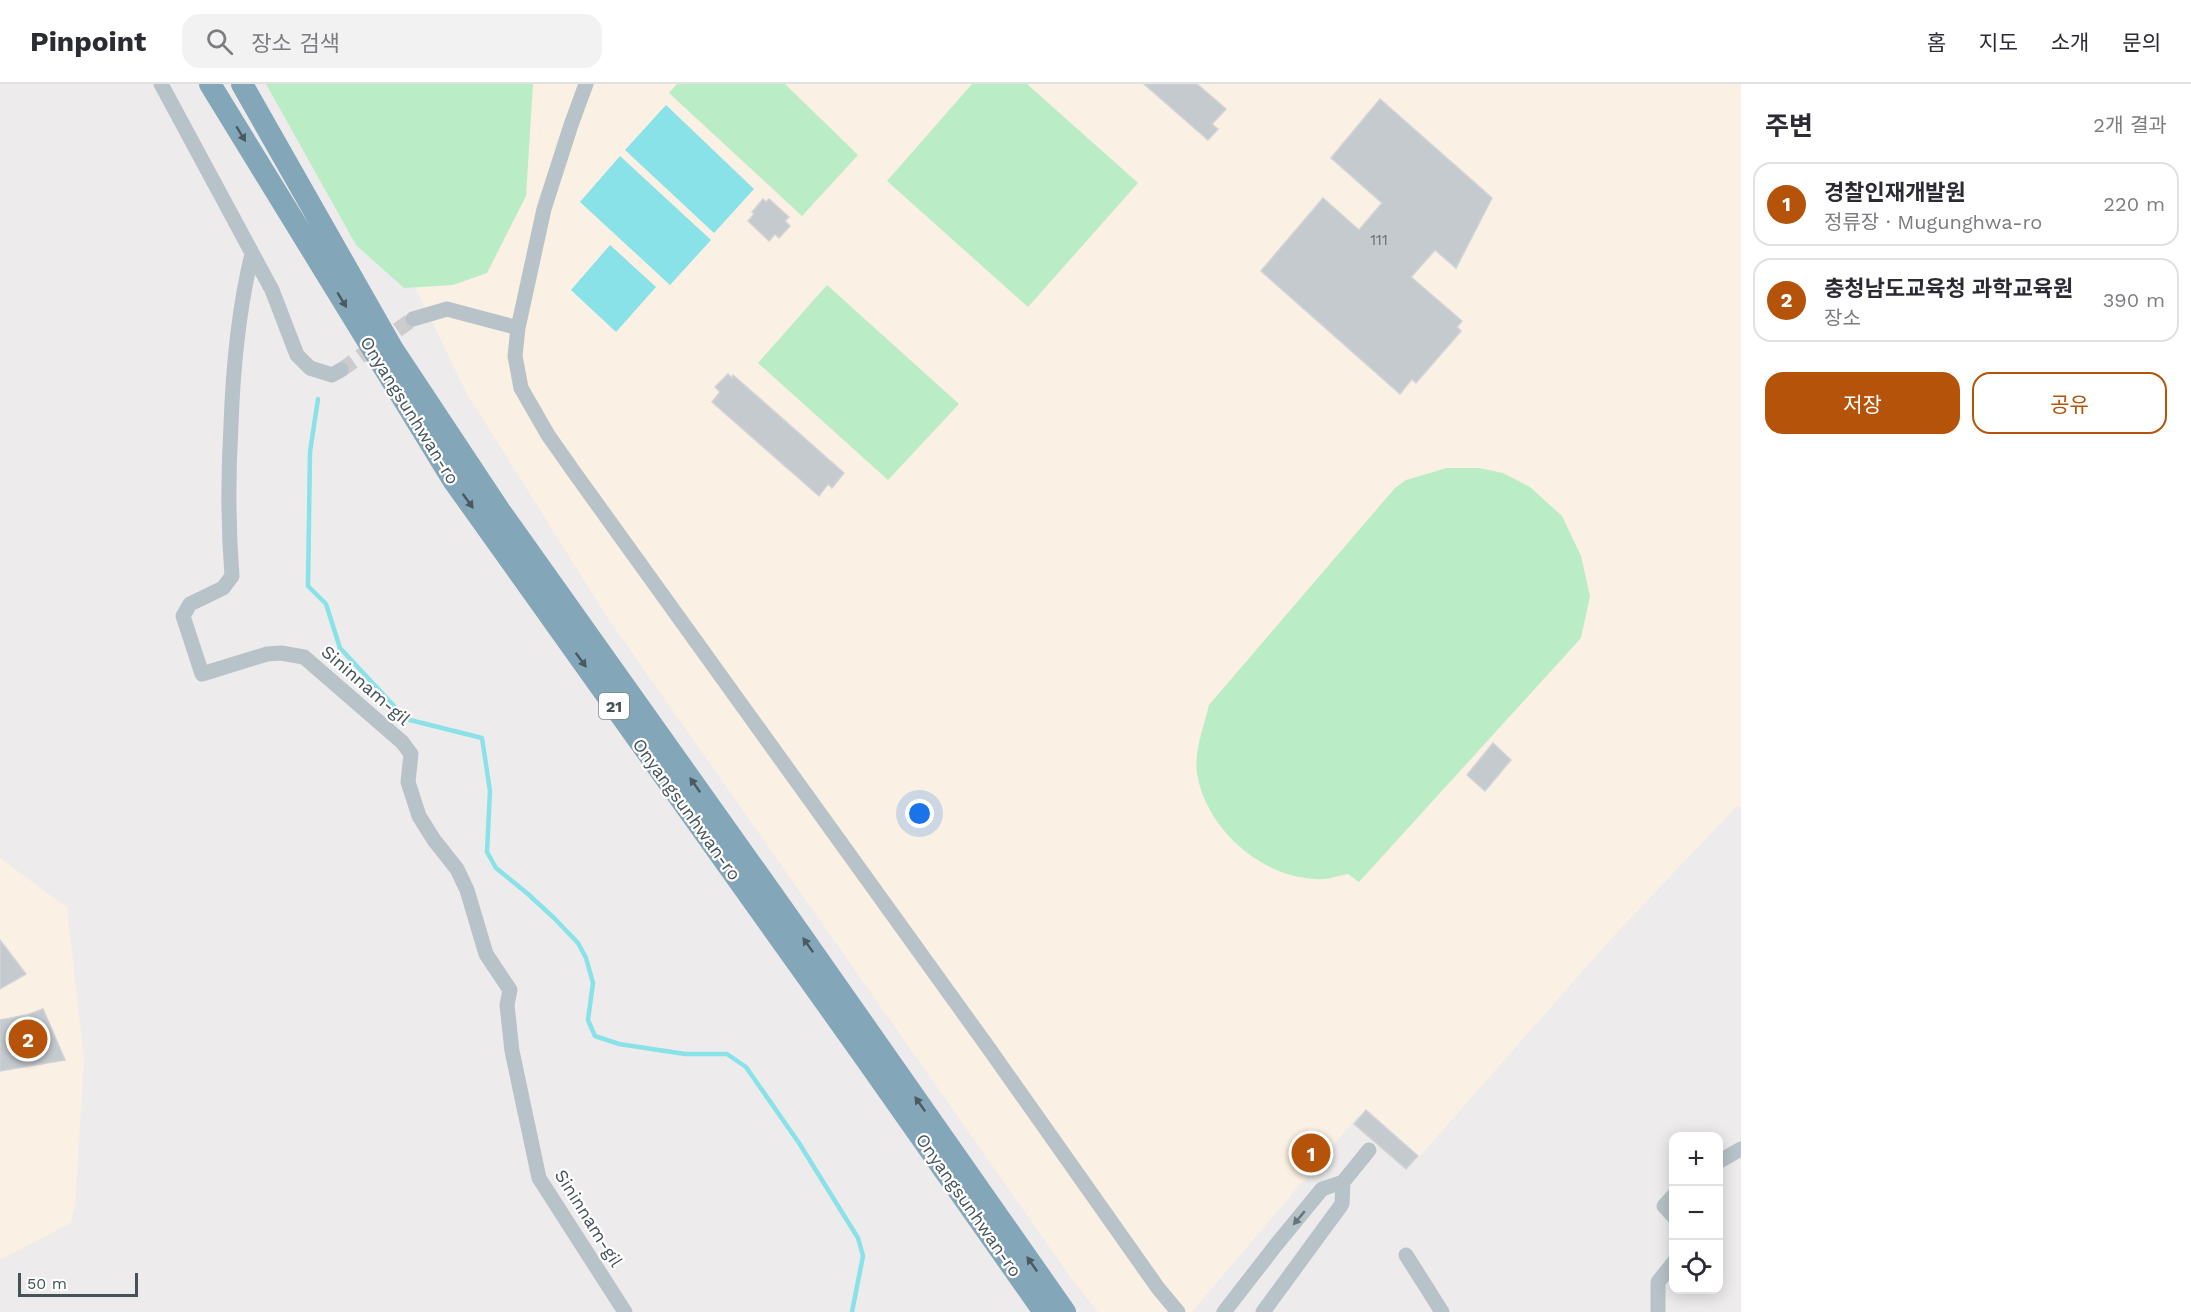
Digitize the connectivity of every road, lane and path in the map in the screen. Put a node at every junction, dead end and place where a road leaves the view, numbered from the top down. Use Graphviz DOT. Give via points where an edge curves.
graph roads {
  1 [pos="161,84"];
  2 [pos="210,84"];
  3 [pos="242,84"];
  4 [pos="586,84"];
  5 [pos="252,254"];
  6 [pos="413,319"];
  7 [pos="518,328"];
  8 [pos="341,370"];
  9 [pos="1741,1149"];
  10 [pos="1369,1150"];
  11 [pos="1723,1160"];
  12 [pos="1343,1182"];
  13 [pos="1406,1255"];
  14 [pos="1669,1268"];
  15 [pos="625,1312"];
  16 [pos="1044,1312"];
  17 [pos="1065,1312"];
  18 [pos="1178,1312"];
  19 [pos="1224,1312"];
  20 [pos="1263,1312"];
  21 [pos="1442,1312"];
  22 [pos="1658,1312"];
  1 -- 5 [label="street"];
  2 -- 16 [label="highway, Onyangsunhwan-ro / 21, one-way" via="453,480"];
  17 -- 3 [label="highway, Onyangsunhwan-ro / 21, one-way" via="500,511 392,348"];
  4 -- 7 [label="street" via="544,209"];
  5 -- 8 [label="street" via="272,290 297,355 310,368 332,375"];
  5 -- 15 [label="street, Sininnam-gil" via="242,295 233,366 228,527 232,576 223,588 190,604 183,616 202,674 267,654 304,657 411,754 408,782 419,816 457,869 486,954 510,990 507,1005 512,1051 539,1178"];
  6 -- 7 [label="street" via="447,309"];
  7 -- 18 [label="street" via="514,356 521,388 548,435"];
  9 -- 11 [label="street"];
  10 -- 12 [label="street"];
  12 -- 19 [label="street, one-way" via="1322,1189"];
  12 -- 20 [label="street" via="1342,1204"];
  13 -- 21 [label="street"];
  14 -- 22 [label="street" via="1658,1282"];
}
